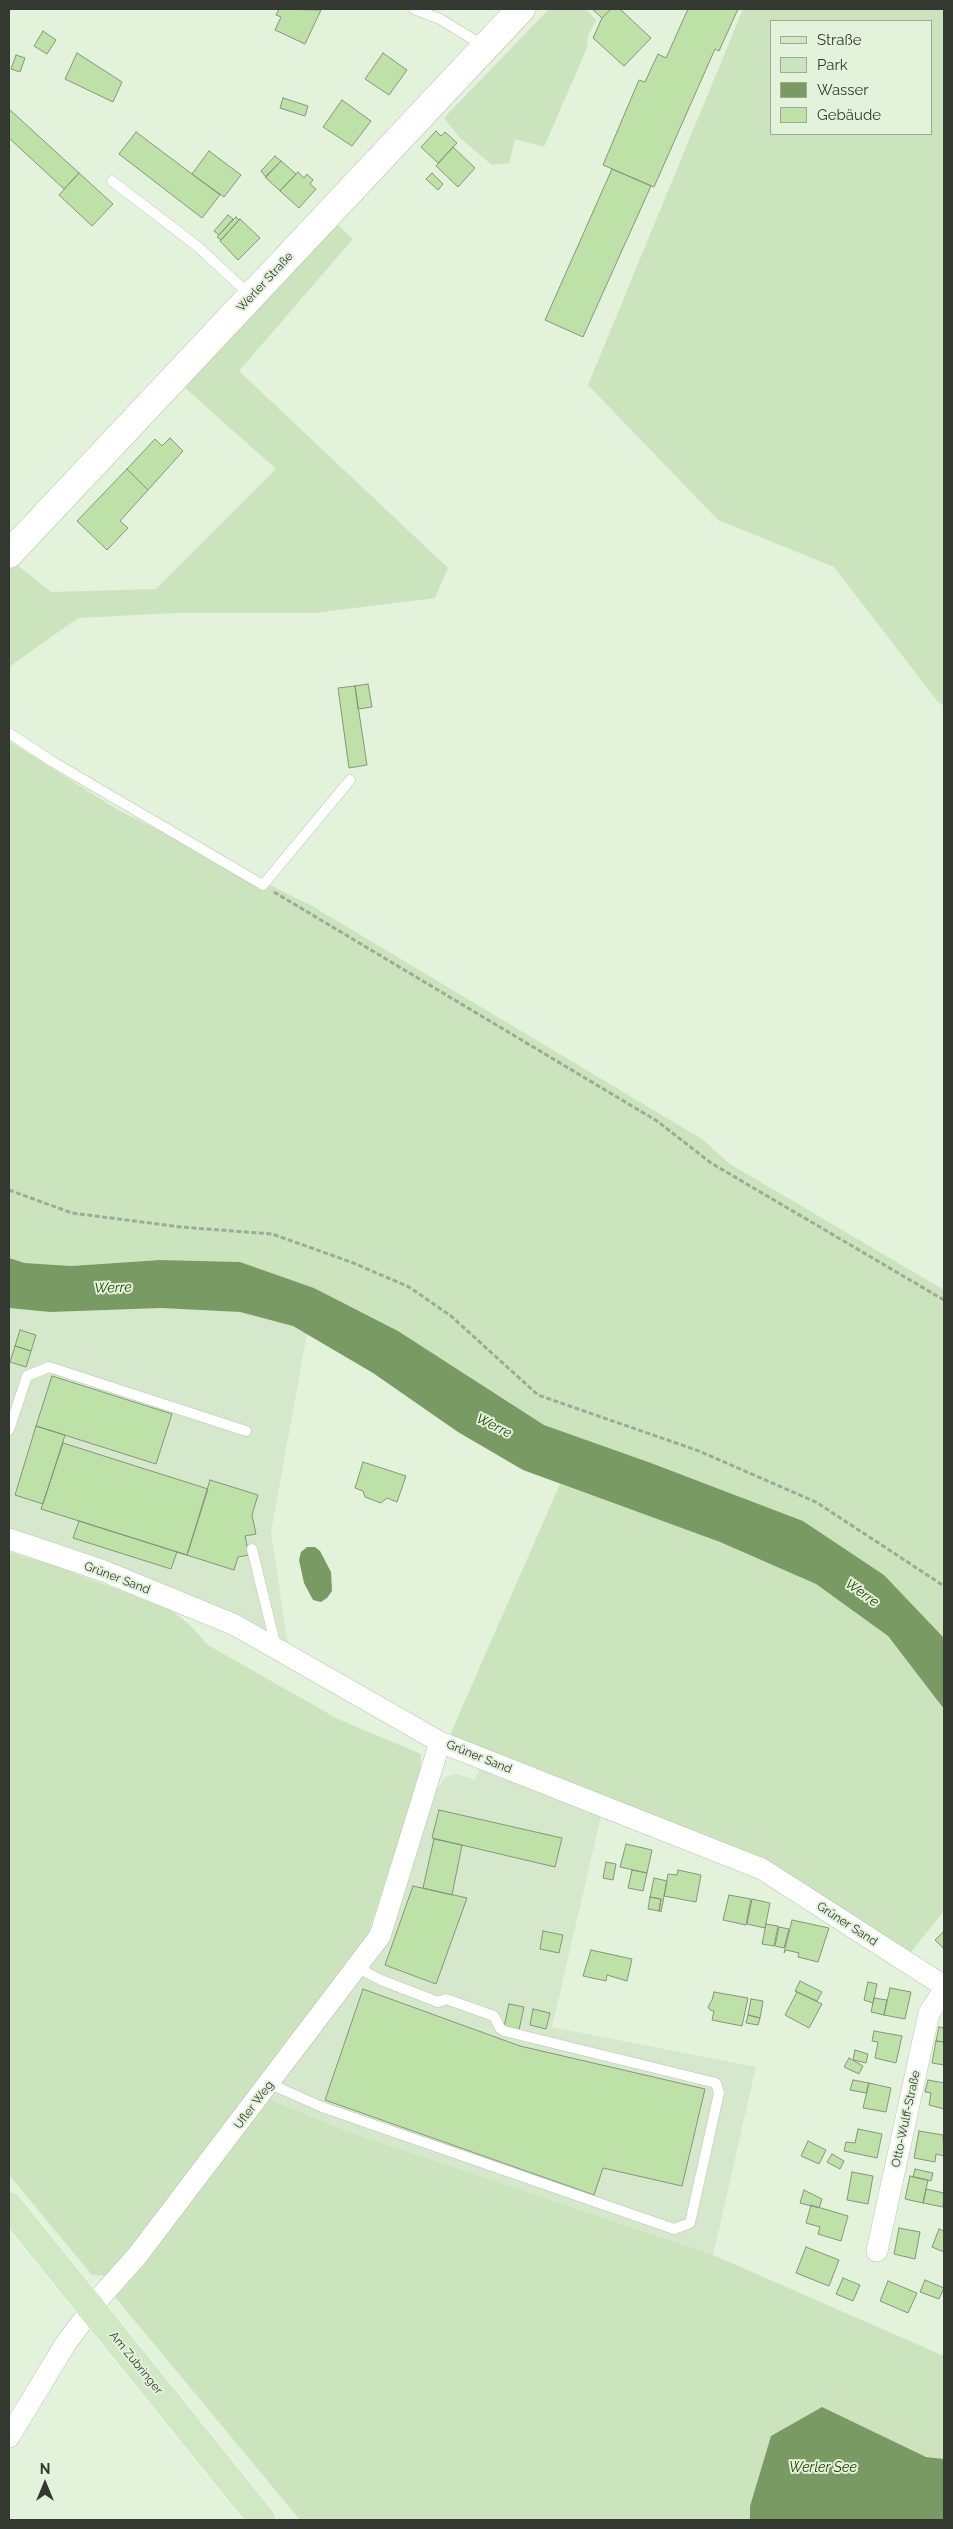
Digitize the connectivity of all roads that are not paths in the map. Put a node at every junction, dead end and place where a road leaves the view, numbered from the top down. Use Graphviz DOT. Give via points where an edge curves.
graph roads {
  1 [pos="414,9"];
  2 [pos="521,9"];
  3 [pos="485,46"];
  4 [pos="112,180"];
  5 [pos="252,296"];
  6 [pos="9,554"];
  7 [pos="9,733"];
  8 [pos="350,780"];
  9 [pos="9,1430"];
  10 [pos="246,1431"];
  11 [pos="9,1538"];
  12 [pos="252,1549"];
  13 [pos="276,1651"];
  14 [pos="440,1742"];
  15 [pos="356,1967"];
  16 [pos="944,1986"];
  17 [pos="944,1990"];
  18 [pos="270,2084"];
  19 [pos="9,2206"];
  20 [pos="877,2252"];
  21 [pos="92,2308"];
  22 [pos="9,2438"];
  23 [pos="262,2520"];
  1 -- 3 [label="lane" via="440,19"];
  2 -- 3 [label="main road, Werler Straße"];
  3 -- 5 [label="main road, Werler Straße"];
  4 -- 5 [label="lane" via="197,246"];
  5 -- 6 [label="main road, Werler Straße"];
  7 -- 8 [label="lane" via="263,885"];
  9 -- 10 [label="lane" via="28,1376 49,1367"];
  11 -- 13 [label="street, Grüner Sand" via="101,1570 226,1622"];
  12 -- 13 [label="lane"];
  13 -- 14 [label="street, Grüner Sand"];
  14 -- 15 [label="street, Ufler Weg" via="380,1936"];
  14 -- 16 [label="street, Grüner Sand" via="762,1869"];
  15 -- 18 [label="street, Ufler Weg"];
  15 -- 18 [label="lane" via="438,2002 446,1999 494,2016 504,2032 716,2083 719,2093 690,2223 674,2229 322,2107"];
  17 -- 20 [label="street, Otto-Wulff-Straße" via="929,2013"];
  18 -- 21 [label="street, Ufler Weg" via="137,2256"];
  19 -- 21 [label="main road, Am Zubringer"];
  21 -- 22 [label="street, Ufler Weg" via="66,2343"];
  21 -- 23 [label="main road, Am Zubringer"];
}
